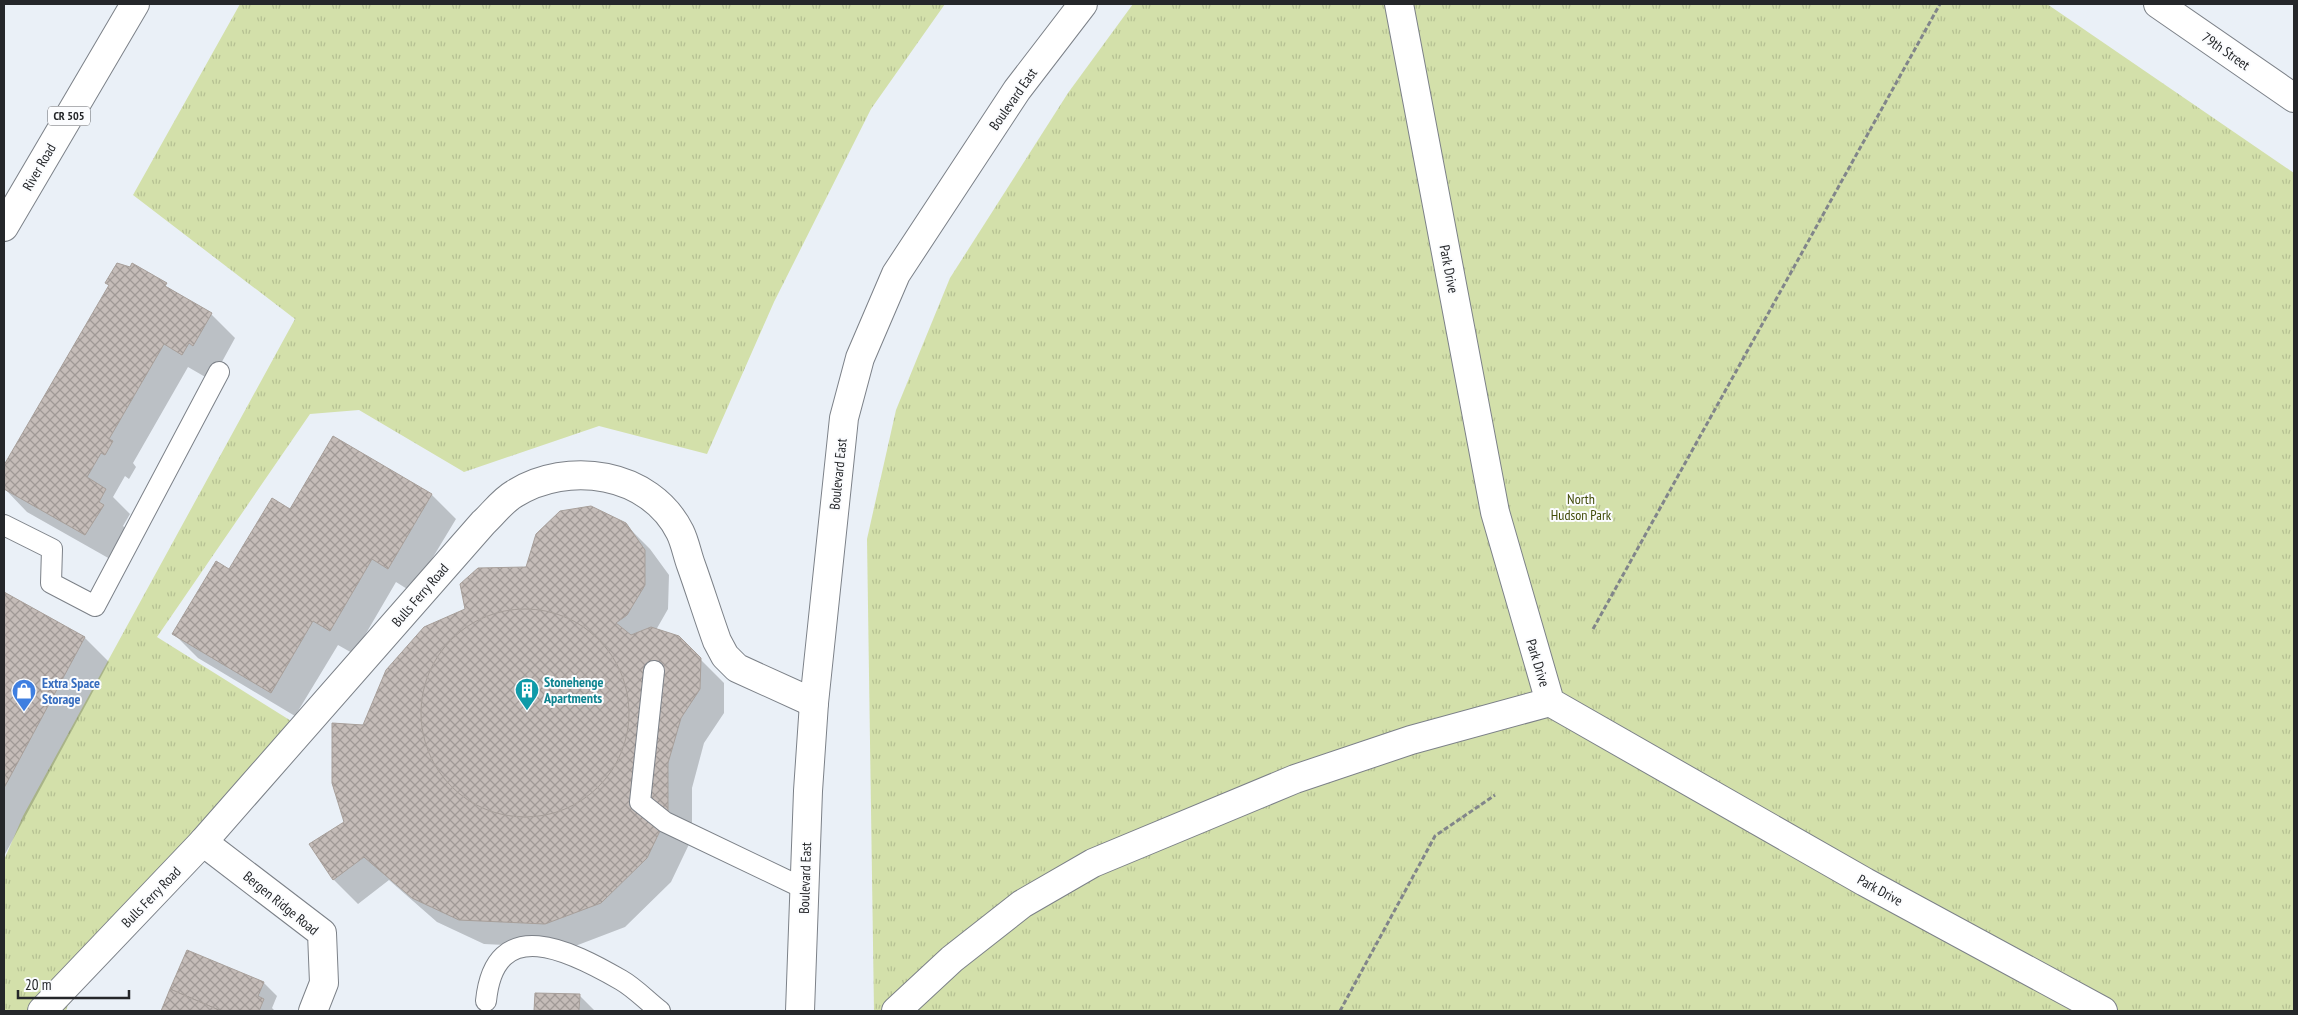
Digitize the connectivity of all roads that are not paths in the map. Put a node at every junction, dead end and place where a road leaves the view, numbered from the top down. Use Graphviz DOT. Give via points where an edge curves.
graph roads {
  1 [pos="135,4"];
  2 [pos="1083,4"];
  3 [pos="1399,4"];
  4 [pos="2158,4"];
  5 [pos="2294,98"];
  6 [pos="4,228"];
  7 [pos="219,372"];
  8 [pos="4,525"];
  9 [pos="654,671"];
  10 [pos="1550,702"];
  11 [pos="814,703"];
  12 [pos="203,842"];
  13 [pos="805,889"];
  14 [pos="486,1002"];
  15 [pos="42,1011"];
  16 [pos="313,1011"];
  17 [pos="660,1011"];
  18 [pos="800,1011"];
  19 [pos="896,1011"];
  20 [pos="2103,1011"];
  1 -- 6 [label="street, River Road / CR 505"];
  2 -- 11 [label="street, Boulevard East" via="1017,90 896,274 860,358 844,418"];
  3 -- 10 [label="street, Park Drive" via="1495,512"];
  4 -- 5 [label="street, 79th Street"];
  7 -- 8 [label="lane" via="96,606 51,583 52,549"];
  9 -- 13 [label="lane" via="640,802 674,826"];
  10 -- 19 [label="street" via="1411,740 1295,780 1093,863 1022,904 952,959"];
  10 -- 20 [label="street, Park Drive" via="1865,882"];
  11 -- 12 [label="street, Bulls Ferry Road" via="737,668 725,656 680,532 662,508 635,485 605,477 574,474 542,481 513,495 483,523"];
  11 -- 13 [label="street, Boulevard East"];
  12 -- 15 [label="street, Bulls Ferry Road"];
  12 -- 16 [label="street, Bergen Ridge Road" via="322,933 324,983"];
  13 -- 18 [label="street, Boulevard East"];
  14 -- 17 [label="lane" via="488,980 499,959 524,945 556,948 622,981"];
}
